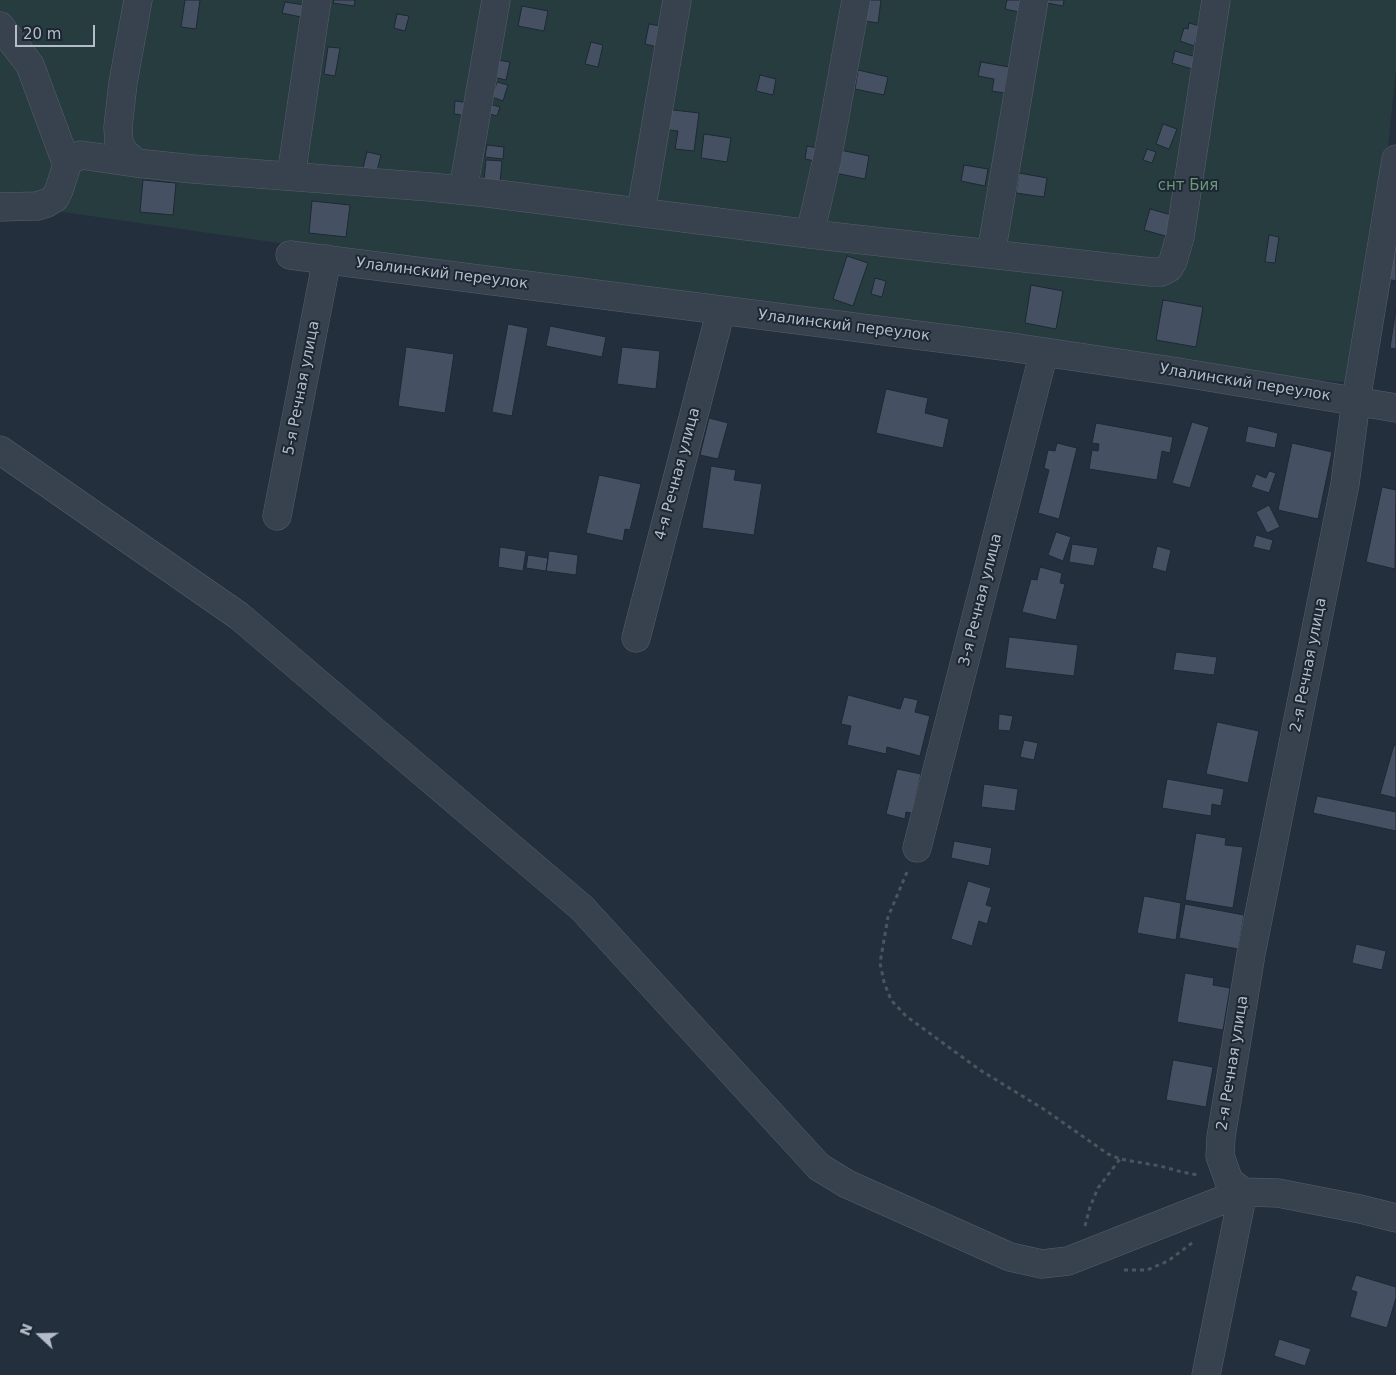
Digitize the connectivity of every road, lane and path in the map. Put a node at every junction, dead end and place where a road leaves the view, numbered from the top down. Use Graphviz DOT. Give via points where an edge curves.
graph roads {
  1 [pos="138,0"];
  2 [pos="317,0"];
  3 [pos="496,0"];
  4 [pos="678,0"];
  5 [pos="856,0"];
  6 [pos="1034,0"];
  7 [pos="1216,0"];
  8 [pos="0,26"];
  9 [pos="1396,160"];
  10 [pos="136,163"];
  11 [pos="67,166"];
  12 [pos="292,176"];
  13 [pos="463,190"];
  14 [pos="0,207"];
  15 [pos="641,212"];
  16 [pos="810,234"];
  17 [pos="991,254"];
  18 [pos="290,255"];
  19 [pos="327,259"];
  20 [pos="721,310"];
  21 [pos="1044,352"];
  22 [pos="1356,401"];
  23 [pos="1396,408"];
  24 [pos="0,450"];
  25 [pos="277,516"];
  26 [pos="636,638"];
  27 [pos="917,848"];
  28 [pos="1120,1159"];
  29 [pos="1224,1170"];
  30 [pos="1242,1192"];
  31 [pos="1396,1218"];
  32 [pos="1088,1253"];
  33 [pos="1206,1375"];
  1 -- 10 [label="street" via="118,127 119,143"];
  2 -- 12 [label="street"];
  3 -- 13 [label="street"];
  4 -- 15 [label="street"];
  5 -- 16 [label="street" via="828,160"];
  6 -- 17 [label="street"];
  7 -- 17 [label="street" via="1180,237 1169,268 1151,272"];
  8 -- 11 [label="street" via="30,66"];
  9 -- 22 [label="street, 2-я Речная улица"];
  10 -- 11 [label="street" via="82,155 70,160"];
  10 -- 12 [label="street"];
  11 -- 14 [label="street" via="55,198 47,203"];
  12 -- 13 [label="street"];
  13 -- 15 [label="street"];
  15 -- 16 [label="street"];
  16 -- 17 [label="street"];
  18 -- 19 [label="street, Улалинский переулок"];
  19 -- 20 [label="street, Улалинский переулок"];
  19 -- 25 [label="street, 5-я Речная улица"];
  20 -- 21 [label="street, Улалинский переулок"];
  20 -- 26 [label="street, 4-я Речная улица"];
  21 -- 22 [label="street, Улалинский переулок"];
  21 -- 27 [label="street, 3-я Речная улица"];
  22 -- 23 [label="street, Улалинский переулок"];
  22 -- 29 [label="street, 2-я Речная улица" via="1343,493 1250,954 1221,1137 1220,1156"];
  24 -- 32 [label="street" via="239,616 582,908 819,1167 847,1184 1010,1257 1042,1264"];
  27 -- 28 [label="path" via="888,917 883,940 880,962 891,1000 906,1016 980,1070"];
  28 -- 29 [label="path" via="1206,1176"];
  28 -- 32 [label="path" via="1098,1188 1090,1207 1084,1242"];
  29 -- 30 [label="street" via="1229,1181"];
  30 -- 31 [label="street" via="1278,1193"];
  30 -- 32 [label="street"];
  30 -- 33 [label="street"];
}
